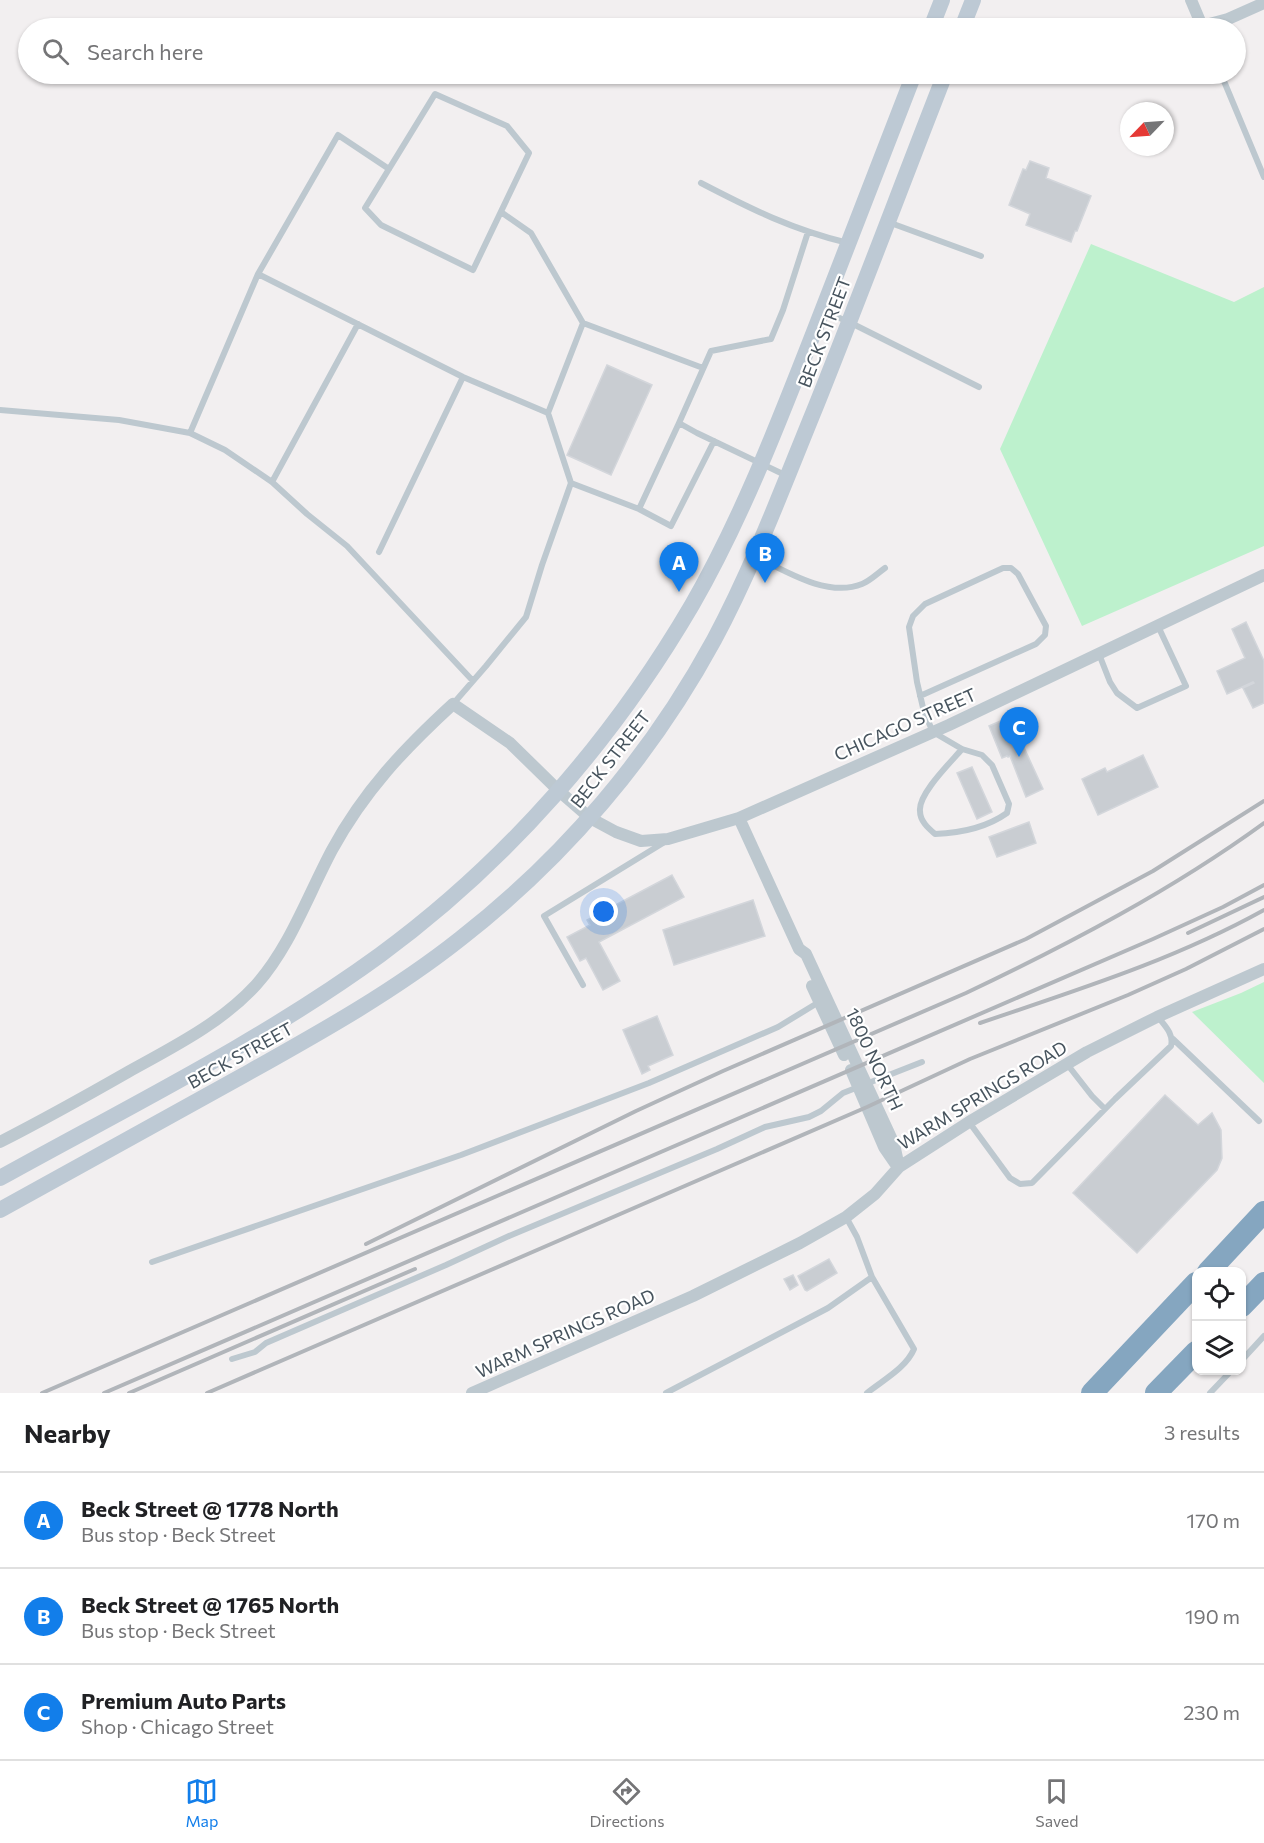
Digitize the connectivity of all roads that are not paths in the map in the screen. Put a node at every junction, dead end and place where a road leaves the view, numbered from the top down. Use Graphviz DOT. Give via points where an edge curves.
graph roads {
  1 [pos="942,0"];
  2 [pos="973,0"];
  3 [pos="1191,0"];
  4 [pos="1264,3"];
  5 [pos="935,18"];
  6 [pos="966,18"];
  7 [pos="1198,18"];
  8 [pos="1232,18"];
  9 [pos="910,84"];
  10 [pos="941,84"];
  11 [pos="1225,84"];
  12 [pos="389,169"];
  13 [pos="1264,177"];
  14 [pos="701,183"];
  15 [pos="501,212"];
  16 [pos="888,221"];
  17 [pos="808,232"];
  18 [pos="848,243"];
  19 [pos="981,256"];
  20 [pos="258,274"];
  21 [pos="822,310"];
  22 [pos="849,321"];
  23 [pos="583,323"];
  24 [pos="358,324"];
  25 [pos="703,368"];
  26 [pos="463,377"];
  27 [pos="979,387"];
  28 [pos="0,410"];
  29 [pos="548,413"];
  30 [pos="679,423"];
  31 [pos="190,433"];
  32 [pos="714,441"];
  33 [pos="760,463"];
  34 [pos="787,476"];
  35 [pos="272,482"];
  36 [pos="571,483"];
  37 [pos="639,509"];
  38 [pos="379,552"];
  39 [pos="754,555"];
  40 [pos="885,568"];
  41 [pos="1264,575"];
  42 [pos="1158,626"];
  43 [pos="1100,654"];
  44 [pos="473,681"];
  45 [pos="920,696"];
  46 [pos="453,704"];
  47 [pos="933,732"];
  48 [pos="962,749"];
  49 [pos="559,790"];
  50 [pos="590,818"];
  51 [pos="739,818"];
  52 [pos="668,839"];
  53 [pos="799,949"];
  54 [pos="1264,969"];
  55 [pos="583,985"];
  56 [pos="820,1002"];
  57 [pos="1157,1017"];
  58 [pos="1173,1039"];
  59 [pos="922,1062"];
  60 [pos="1067,1064"];
  61 [pos="862,1085"];
  62 [pos="1105,1109"];
  63 [pos="1258,1121"];
  64 [pos="969,1122"];
  65 [pos="0,1142"];
  66 [pos="898,1167"];
  67 [pos="0,1178"];
  68 [pos="0,1210"];
  69 [pos="1264,1212"];
  70 [pos="846,1217"];
  71 [pos="152,1262"];
  72 [pos="1213,1267"];
  73 [pos="872,1277"];
  74 [pos="1264,1282"];
  75 [pos="1192,1288"];
  76 [pos="1246,1302"];
  77 [pos="1264,1336"];
  78 [pos="1246,1356"];
  79 [pos="1192,1357"];
  80 [pos="232,1359"];
  81 [pos="1228,1375"];
  82 [pos="472,1393"];
  83 [pos="666,1393"];
  84 [pos="867,1393"];
  85 [pos="1092,1393"];
  86 [pos="1156,1393"];
  87 [pos="1210,1393"];
  1 -- 5 [label="main road"];
  2 -- 6 [label="main road"];
  3 -- 7 [label="street"];
  4 -- 8 [label="street"];
  9 -- 18 [label="main road, BECK STREET"];
  10 -- 16 [label="main road, BECK STREET"];
  11 -- 13 [label="lane"];
  12 -- 15 [label="lane" via="365,208 381,225 472,270"];
  12 -- 15 [label="lane" via="435,93 507,126 529,153"];
  12 -- 20 [label="lane" via="338,135"];
  14 -- 17 [label="lane"];
  15 -- 23 [label="lane" via="531,233"];
  16 -- 19 [label="lane"];
  16 -- 22 [label="main road, BECK STREET"];
  17 -- 18 [label="lane"];
  17 -- 25 [label="lane" via="771,339 711,351"];
  18 -- 21 [label="main road, BECK STREET"];
  20 -- 24 [label="lane"];
  20 -- 31 [label="lane"];
  21 -- 22 [label="lane"];
  21 -- 33 [label="main road, BECK STREET"];
  22 -- 27 [label="lane"];
  22 -- 34 [label="main road, BECK STREET"];
  23 -- 25 [label="lane"];
  23 -- 29 [label="lane"];
  24 -- 26 [label="lane"];
  24 -- 35 [label="lane"];
  25 -- 30 [label="lane"];
  26 -- 29 [label="lane"];
  26 -- 38 [label="lane"];
  28 -- 31 [label="lane" via="118,420"];
  29 -- 36 [label="lane"];
  30 -- 32 [label="lane"];
  30 -- 37 [label="lane"];
  31 -- 35 [label="lane" via="225,450"];
  32 -- 33 [label="lane"];
  32 -- 37 [label="lane" via="671,526"];
  33 -- 34 [label="lane"];
  33 -- 49 [label="main road, BECK STREET" via="716,561 677,629 621,713"];
  34 -- 39 [label="main road, BECK STREET"];
  35 -- 44 [label="lane" via="347,546"];
  36 -- 37 [label="lane"];
  36 -- 44 [label="lane" via="526,617"];
  39 -- 40 [label="lane" via="799,578 835,589 862,584"];
  39 -- 50 [label="main road, BECK STREET" via="715,638 671,711"];
  41 -- 42 [label="street, CHICAGO STREET"];
  42 -- 43 [label="street, CHICAGO STREET"];
  42 -- 43 [label="lane" via="1186,686 1137,708 1110,682"];
  43 -- 47 [label="street, CHICAGO STREET"];
  44 -- 46 [label="lane"];
  45 -- 45 [label="lane" via="909,627 912,616 925,604 1003,568 1011,568 1046,626 1045,635 1036,644"];
  45 -- 47 [label="lane"];
  46 -- 49 [label="street, CHICAGO STREET" via="510,743"];
  46 -- 65 [label="street" via="411,742 365,798 332,850 273,962 236,1005 189,1038"];
  47 -- 48 [label="lane"];
  47 -- 51 [label="street, CHICAGO STREET"];
  48 -- 48 [label="lane" via="981,755 992,765 1009,804 1007,813 992,823 935,834 925,826 921,801"];
  49 -- 50 [label="street, CHICAGO STREET"];
  49 -- 67 [label="main road, BECK STREET" via="458,892 335,986"];
  50 -- 52 [label="street, CHICAGO STREET" via="640,841"];
  50 -- 68 [label="main road, BECK STREET" via="531,879 446,950 393,987 316,1035"];
  51 -- 52 [label="street, CHICAGO STREET"];
  51 -- 53 [label="street, 1800 NORTH"];
  52 -- 55 [label="lane" via="544,916"];
  53 -- 56 [label="street, 1800 NORTH"];
  53 -- 61 [label="street, 1800 NORTH" via="806,954"];
  54 -- 57 [label="street, WARM SPRINGS ROAD"];
  56 -- 61 [label="street, 1800 NORTH"];
  56 -- 71 [label="lane" via="778,1027 649,1083 461,1155"];
  57 -- 58 [label="lane"];
  57 -- 60 [label="street, WARM SPRINGS ROAD"];
  58 -- 62 [label="lane" via="1171,1046"];
  58 -- 63 [label="lane"];
  59 -- 61 [label="lane"];
  60 -- 62 [label="lane"];
  60 -- 64 [label="street, WARM SPRINGS ROAD"];
  61 -- 66 [label="street, 1800 NORTH" via="884,1147"];
  61 -- 80 [label="lane" via="809,1117 765,1127"];
  62 -- 64 [label="lane" via="1032,1183 1026,1184 1010,1178"];
  64 -- 66 [label="street, WARM SPRINGS ROAD"];
  66 -- 70 [label="street, WARM SPRINGS ROAD" via="875,1194"];
  69 -- 72 [label="highway"];
  70 -- 73 [label="lane"];
  70 -- 82 [label="street, WARM SPRINGS ROAD" via="693,1296"];
  73 -- 83 [label="lane" via="828,1308"];
  73 -- 84 [label="lane" via="914,1349 910,1358"];
  74 -- 76 [label="highway"];
  75 -- 85 [label="highway"];
  77 -- 78 [label="lane"];
  79 -- 86 [label="highway"];
  81 -- 87 [label="lane"];
}
